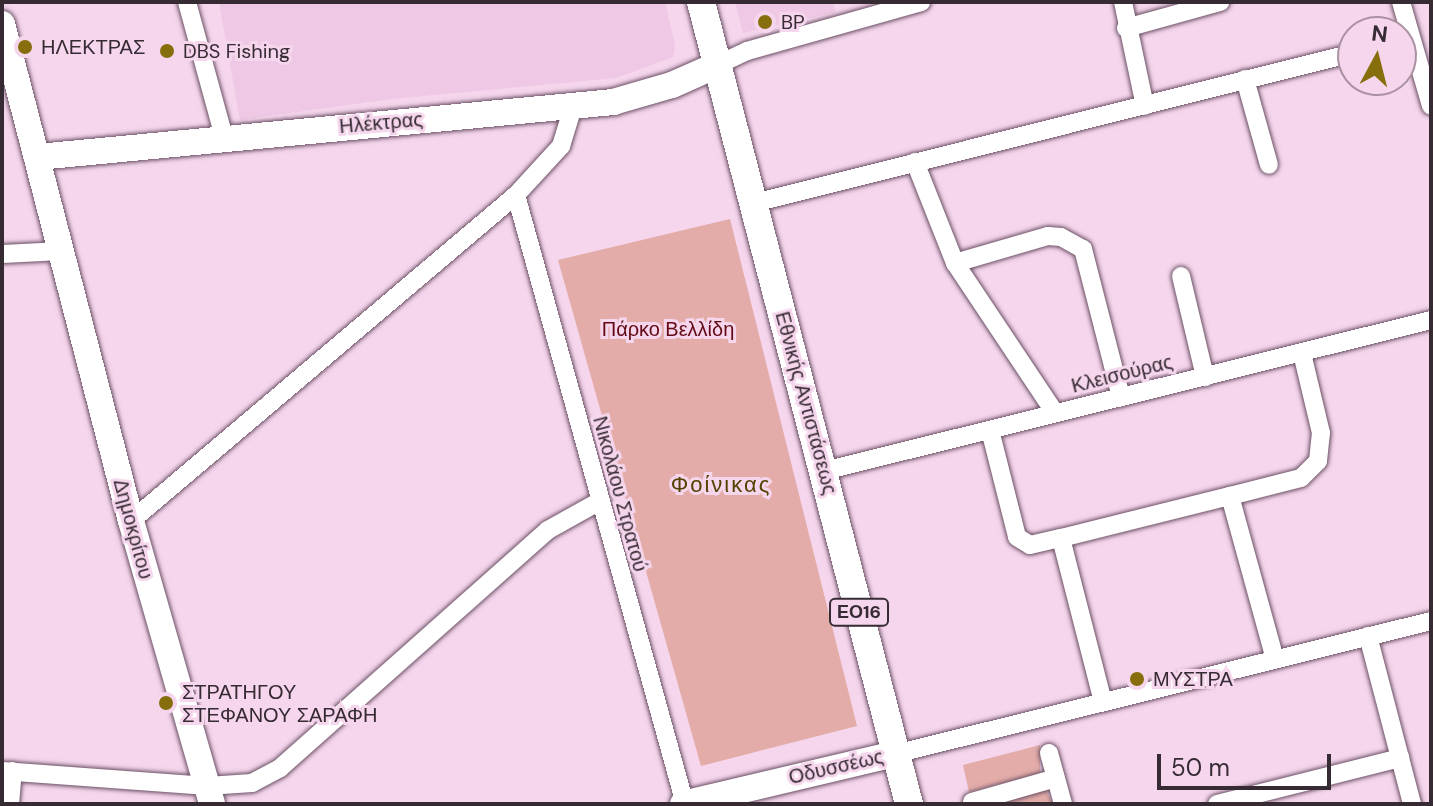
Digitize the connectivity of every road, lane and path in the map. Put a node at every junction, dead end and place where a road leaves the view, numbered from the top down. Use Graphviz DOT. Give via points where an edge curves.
graph roads {
  1 [pos="187,2"];
  2 [pos="701,2"];
  3 [pos="921,2"];
  4 [pos="1123,2"];
  5 [pos="1220,2"];
  6 [pos="2,24"];
  7 [pos="1126,28"];
  8 [pos="1417,46"];
  9 [pos="1337,57"];
  10 [pos="717,65"];
  11 [pos="1245,79"];
  12 [pos="1145,106"];
  13 [pos="1431,106"];
  14 [pos="573,107"];
  15 [pos="224,137"];
  16 [pos="38,157"];
  17 [pos="915,162"];
  18 [pos="1269,165"];
  19 [pos="516,195"];
  20 [pos="754,203"];
  21 [pos="62,251"];
  22 [pos="2,254"];
  23 [pos="955,263"];
  24 [pos="1181,276"];
  25 [pos="1431,320"];
  26 [pos="1302,353"];
  27 [pos="1205,377"];
  28 [pos="1121,397"];
  29 [pos="1055,413"];
  30 [pos="990,430"];
  31 [pos="824,471"];
  32 [pos="1230,496"];
  33 [pos="598,502"];
  34 [pos="131,521"];
  35 [pos="1061,538"];
  36 [pos="1431,621"];
  37 [pos="1368,636"];
  38 [pos="1275,659"];
  39 [pos="1103,702"];
  40 [pos="1049,753"];
  41 [pos="895,754"];
  42 [pos="1400,758"];
  43 [pos="7,771"];
  44 [pos="1056,778"];
  45 [pos="210,795"];
  46 [pos="972,802"];
  47 [pos="10,804"];
  48 [pos="684,804"];
  49 [pos="909,804"];
  50 [pos="1063,804"];
  51 [pos="1217,804"];
  52 [pos="1412,804"];
  1 -- 15 [label="street"];
  2 -- 10 [label="main road, Εθνικής Αντιστάσεως / ΕΟ16"];
  3 -- 10 [label="street" via="747,51"];
  4 -- 7 [label="street"];
  5 -- 7 [label="street"];
  6 -- 16 [label="street, Δημοκρίτου"];
  7 -- 12 [label="street"];
  8 -- 13 [label="street"];
  9 -- 11 [label="street"];
  10 -- 14 [label="street, Ηλέκτρας" via="632,98"];
  10 -- 20 [label="main road, Εθνικής Αντιστάσεως / ΕΟ16"];
  11 -- 12 [label="street"];
  11 -- 18 [label="street"];
  12 -- 17 [label="street"];
  14 -- 15 [label="street, Ηλέκτρας"];
  14 -- 19 [label="street" via="561,146"];
  15 -- 16 [label="street, Ηλέκτρας"];
  16 -- 21 [label="street, Δημοκρίτου"];
  17 -- 20 [label="street"];
  17 -- 23 [label="street"];
  19 -- 33 [label="street, Νικολάου Στρατού"];
  19 -- 34 [label="street"];
  20 -- 31 [label="main road, Εθνικής Αντιστάσεως / ΕΟ16"];
  21 -- 22 [label="street"];
  21 -- 34 [label="street, Δημοκρίτου"];
  23 -- 28 [label="street" via="1048,236 1083,249"];
  23 -- 29 [label="street"];
  24 -- 27 [label="street"];
  25 -- 26 [label="street, Κλεισούρας"];
  26 -- 27 [label="street, Κλεισούρας"];
  26 -- 32 [label="street" via="1321,433 1318,461 1301,478"];
  27 -- 28 [label="street, Κλεισούρας"];
  28 -- 29 [label="street, Κλεισούρας"];
  29 -- 30 [label="street, Κλεισούρας"];
  30 -- 31 [label="street, Κλεισούρας"];
  30 -- 35 [label="street" via="1020,540 1030,545"];
  31 -- 41 [label="main road, Εθνικής Αντιστάσεως / ΕΟ16"];
  32 -- 35 [label="street"];
  32 -- 38 [label="street"];
  33 -- 45 [label="street" via="548,530 280,768"];
  33 -- 48 [label="street, Νικολάου Στρατού"];
  34 -- 45 [label="street, Δημοκρίτου"];
  35 -- 39 [label="street"];
  36 -- 37 [label="street"];
  37 -- 38 [label="street"];
  37 -- 42 [label="street"];
  38 -- 39 [label="street"];
  39 -- 41 [label="street"];
  40 -- 44 [label="street"];
  41 -- 48 [label="street, Οδυσσέως"];
  41 -- 49 [label="main road, Εθνικής Αντιστάσεως / ΕΟ16"];
  42 -- 51 [label="street"];
  42 -- 52 [label="street"];
  43 -- 45 [label="street"];
  43 -- 47 [label="street"];
  44 -- 46 [label="street"];
  44 -- 50 [label="street"];
}
